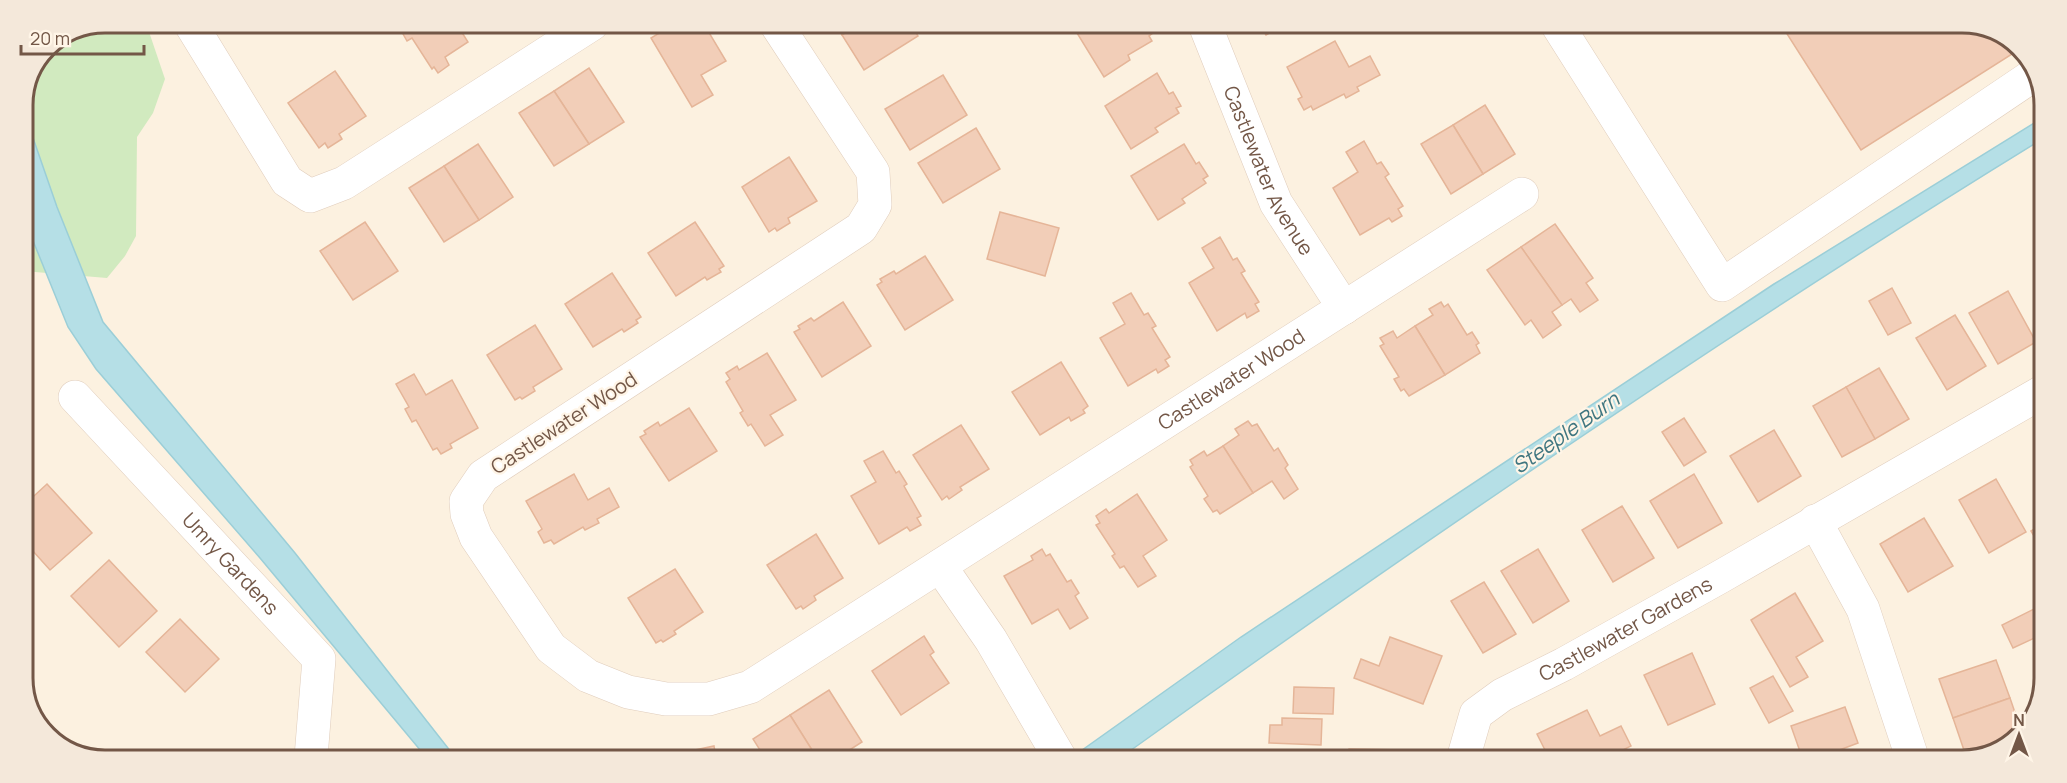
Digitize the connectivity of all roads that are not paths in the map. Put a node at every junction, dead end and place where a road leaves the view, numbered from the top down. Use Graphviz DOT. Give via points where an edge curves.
graph roads {
  1 [pos="196,33"];
  2 [pos="578,33"];
  3 [pos="782,33"];
  4 [pos="1208,33"];
  5 [pos="1562,33"];
  6 [pos="2028,78"];
  7 [pos="1522,194"];
  8 [pos="1344,308"];
  9 [pos="75,397"];
  10 [pos="2034,397"];
  11 [pos="1815,521"];
  12 [pos="940,566"];
  13 [pos="312,750"];
  14 [pos="1055,750"];
  15 [pos="1465,750"];
  16 [pos="1910,750"];
  1 -- 2 [label="street" via="287,181 310,196 344,183"];
  3 -- 12 [label="street, Castlewater Wood" via="873,172 875,205 861,228 483,477 466,501 467,514 476,537 551,648 588,676 628,692 666,699 709,699 750,687"];
  4 -- 8 [label="street, Castlewater Avenue" via="1276,203"];
  5 -- 6 [label="street" via="1722,285"];
  7 -- 8 [label="street, Castlewater Wood"];
  8 -- 12 [label="street, Castlewater Wood"];
  9 -- 13 [label="street, Umry Gardens" via="320,659"];
  10 -- 11 [label="street, Castlewater Gardens"];
  11 -- 15 [label="street, Castlewater Gardens" via="1496,699 1476,714"];
  11 -- 16 [label="street" via="1863,609"];
  12 -- 14 [label="street" via="990,640"];
}
